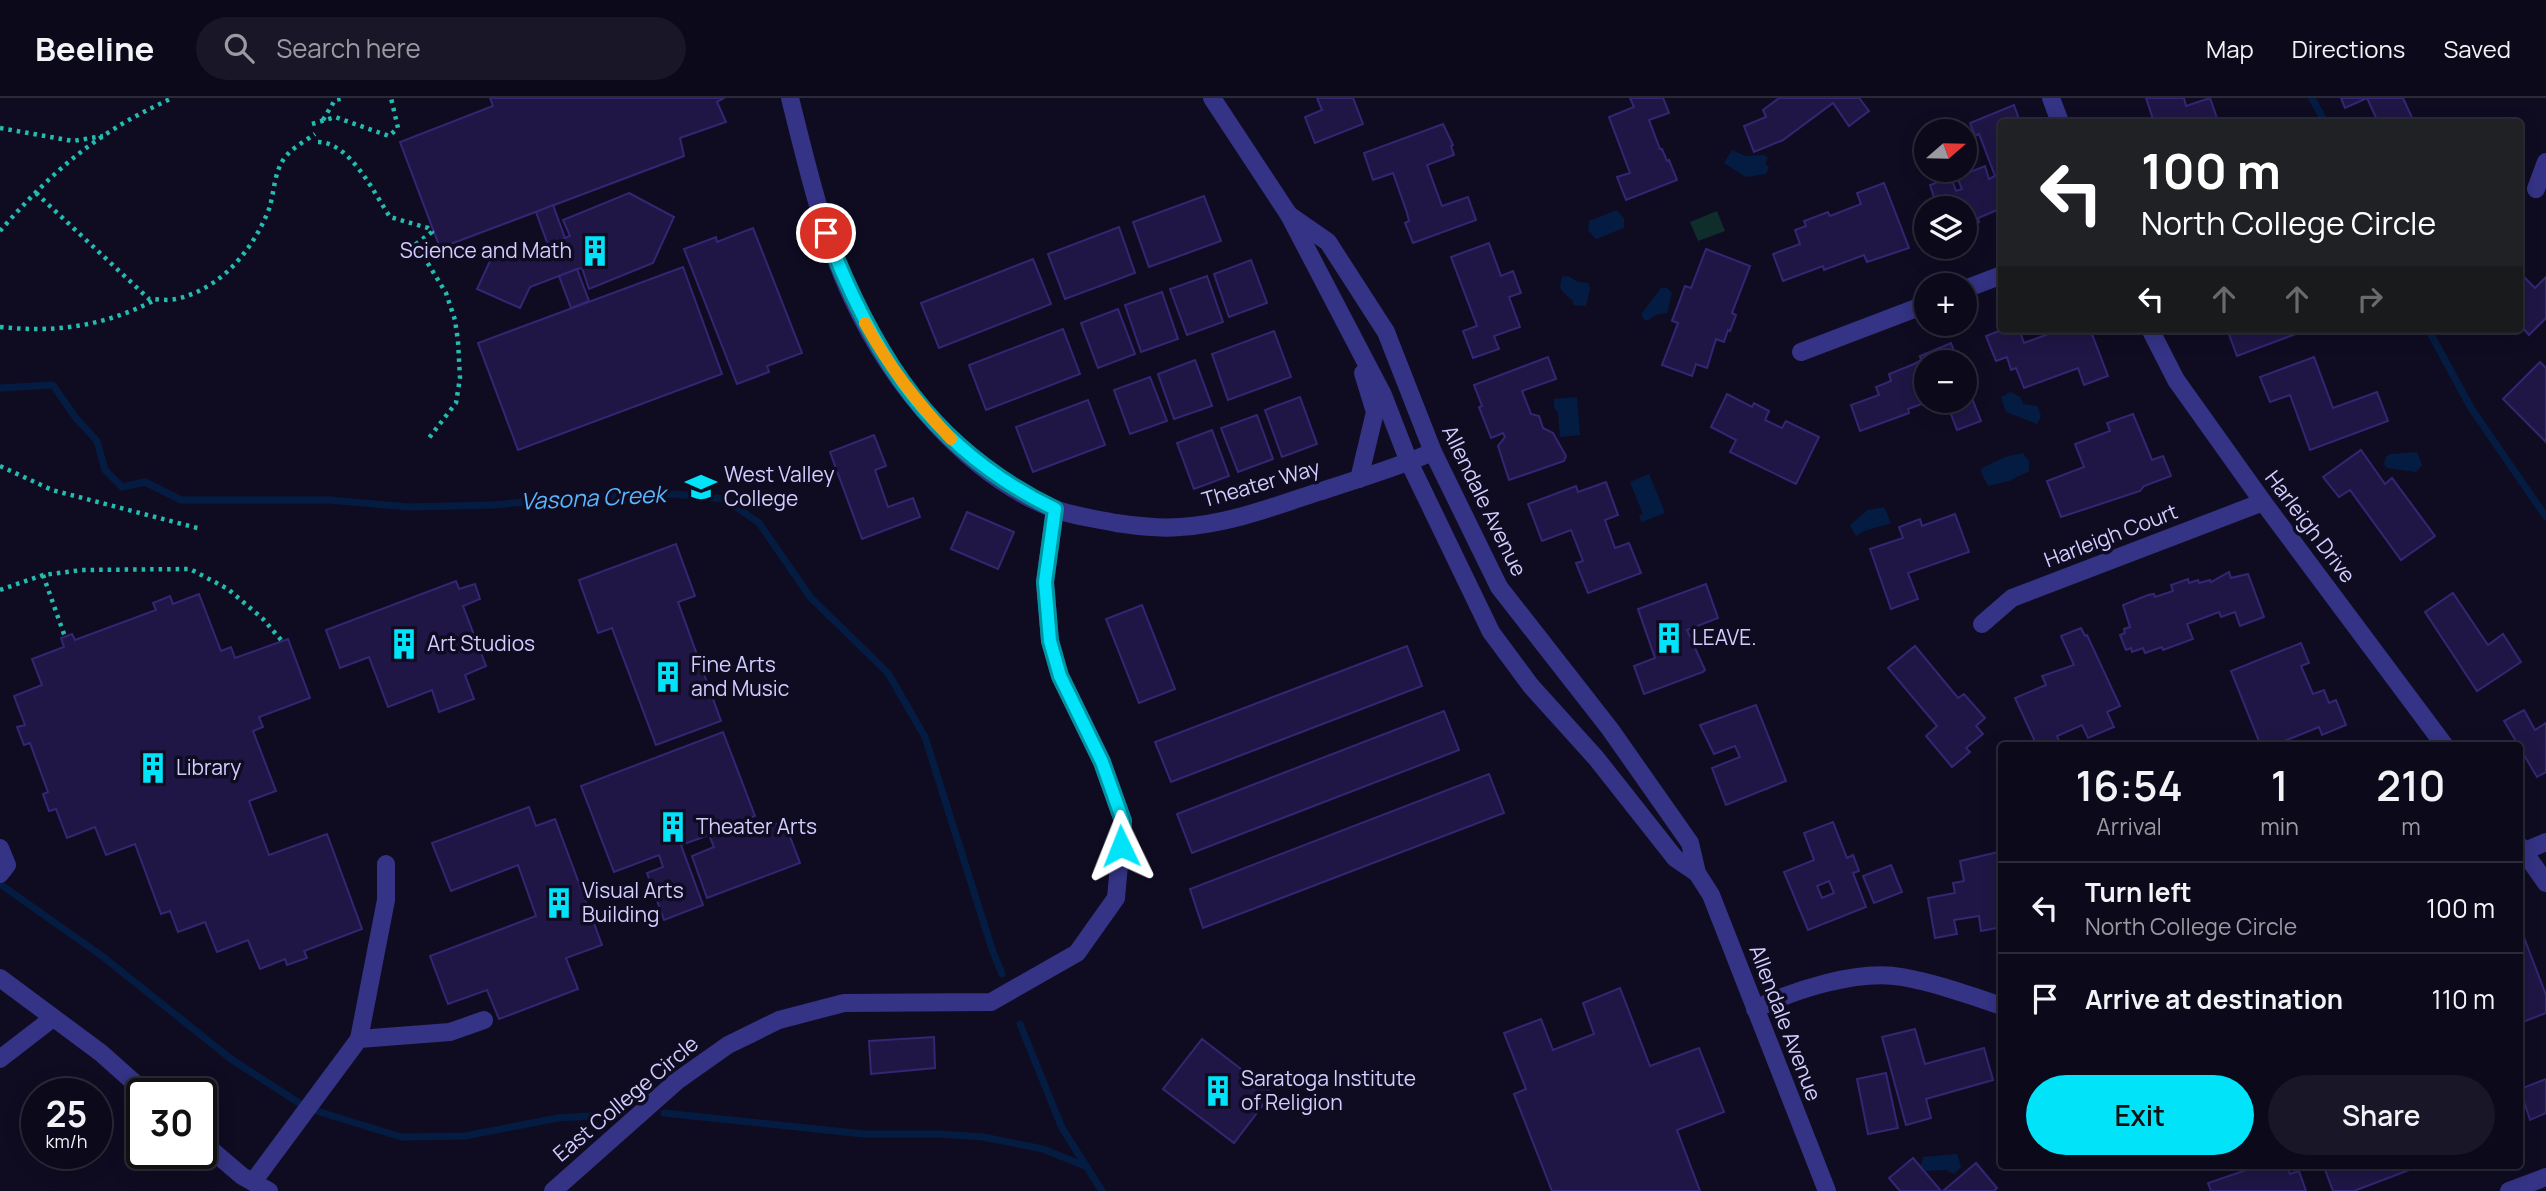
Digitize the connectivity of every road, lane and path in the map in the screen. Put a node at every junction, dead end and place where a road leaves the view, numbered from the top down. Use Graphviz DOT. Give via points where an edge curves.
graph roads {
  1 [pos="172,98"];
  2 [pos="345,98"];
  3 [pos="391,98"];
  4 [pos="790,98"];
  5 [pos="1212,98"];
  6 [pos="2051,98"];
  7 [pos="2059,119"];
  8 [pos="322,121"];
  9 [pos="312,124"];
  10 [pos="0,128"];
  11 [pos="315,134"];
  12 [pos="104,136"];
  13 [pos="317,142"];
  14 [pos="2546,162"];
  15 [pos="2536,189"];
  16 [pos="36,193"];
  17 [pos="1289,215"];
  18 [pos="0,232"];
  19 [pos="1998,277"];
  20 [pos="1977,284"];
  21 [pos="156,299"];
  22 [pos="1914,309"];
  23 [pos="0,327"];
  24 [pos="2152,333"];
  25 [pos="1351,337"];
  26 [pos="1801,352"];
  27 [pos="429,438"];
  28 [pos="1433,452"];
  29 [pos="1409,463"];
  30 [pos="0,466"];
  31 [pos="1359,479"];
  32 [pos="2263,502"];
  33 [pos="1055,509"];
  34 [pos="201,529"];
  35 [pos="43,575"];
  36 [pos="0,590"];
  37 [pos="1982,624"];
  38 [pos="65,637"];
  39 [pos="282,641"];
  40 [pos="2442,742"];
  41 [pos="2546,842"];
  42 [pos="0,848"];
  43 [pos="2523,849"];
  44 [pos="2523,853"];
  45 [pos="386,864"];
  46 [pos="1,873"];
  47 [pos="1697,873"];
  48 [pos="2546,883"];
  49 [pos="0,978"];
  50 [pos="1998,1005"];
  51 [pos="1755,1009"];
  52 [pos="53,1018"];
  53 [pos="484,1020"];
  54 [pos="359,1039"];
  55 [pos="0,1059"];
  56 [pos="129,1078"];
  57 [pos="217,1155"];
  58 [pos="2546,1177"];
  59 [pos="261,1187"];
  60 [pos="553,1191"];
  61 [pos="1827,1191"];
  62 [pos="2509,1191"];
  1 -- 12 [label="path"];
  2 -- 8 [label="path" via="335,100"];
  3 -- 8 [label="path" via="398,128 389,135 335,117"];
  4 -- 33 [label="street, Theater Way" via="826,233 853,301 890,366 960,448 1024,494"];
  5 -- 17 [label="street, Allendale Avenue"];
  6 -- 7 [label="street"];
  8 -- 9 [label="path"];
  10 -- 12 [label="path" via="73,141"];
  11 -- 21 [label="path" via="282,162 256,239 235,265 206,288 175,299"];
  12 -- 16 [label="path"];
  13 -- 27 [label="path" via="334,145 373,187 390,217 432,232 416,244 446,293 455,320 460,378 456,403"];
  14 -- 15 [label="street"];
  16 -- 18 [label="path"];
  16 -- 21 [label="path" via="149,299"];
  17 -- 25 [label="street, Allendale Avenue"];
  17 -- 28 [label="street, Allendale Avenue" via="1328,242 1386,332"];
  19 -- 20 [label="street"];
  21 -- 23 [label="path" via="91,324 46,331"];
  22 -- 26 [label="street"];
  24 -- 32 [label="street, Harleigh Drive" via="2176,380"];
  25 -- 29 [label="street, Allendale Avenue" via="1383,394"];
  25 -- 31 [label="street" via="1375,412"];
  28 -- 29 [label="street, Theater Way"];
  28 -- 47 [label="street, Allendale Avenue" via="1499,587 1610,729 1690,843"];
  29 -- 31 [label="street, Theater Way"];
  29 -- 47 [label="street, Allendale Avenue" via="1491,632 1675,859"];
  30 -- 34 [label="path" via="52,490"];
  31 -- 33 [label="street, Theater Way" via="1200,526 1137,526"];
  32 -- 37 [label="street, Harleigh Court" via="2012,598"];
  32 -- 40 [label="street, Harleigh Drive"];
  33 -- 60 [label="street, East College Circle" via="1045,582 1050,641 1060,676 1102,762 1123,821 1116,898 1077,953 991,1002 844,1003 779,1020 728,1045 677,1081"];
  35 -- 36 [label="path"];
  35 -- 38 [label="path"];
  35 -- 39 [label="path" via="121,568 190,569 228,589"];
  41 -- 43 [label="street"];
  42 -- 46 [label="street" via="7,865"];
  44 -- 48 [label="street"];
  45 -- 54 [label="street" via="386,900"];
  47 -- 51 [label="street, Allendale Avenue" via="1711,895"];
  49 -- 52 [label="street"];
  50 -- 51 [label="street" via="1900,976 1856,977 1781,997"];
  51 -- 61 [label="street, Allendale Avenue"];
  52 -- 55 [label="street"];
  52 -- 56 [label="street"];
  53 -- 54 [label="street" via="450,1032"];
  54 -- 59 [label="street" via="297,1123"];
  57 -- 59 [label="street"];
  58 -- 62 [label="street"];
}
